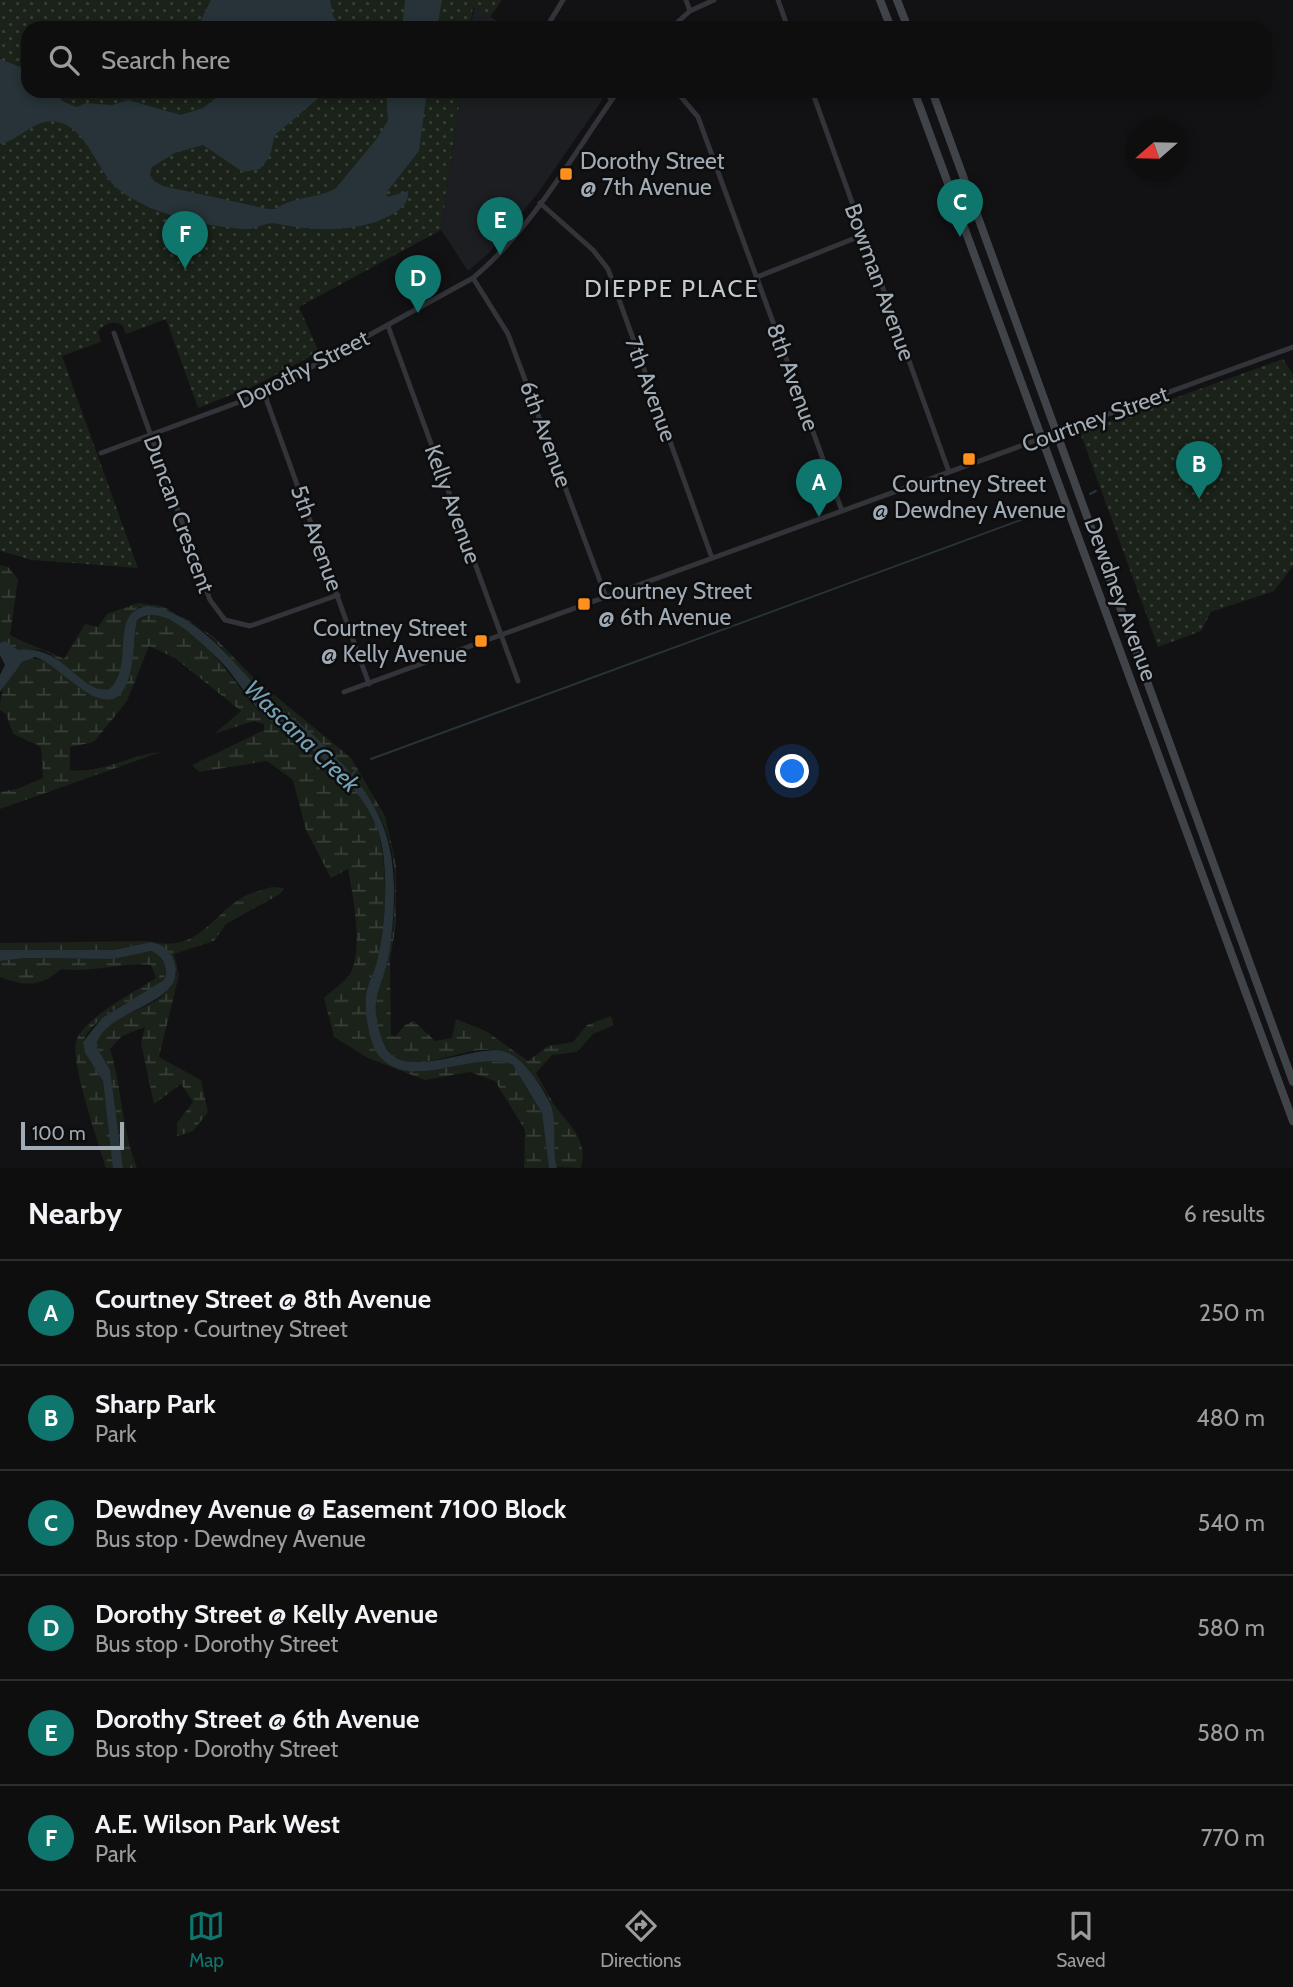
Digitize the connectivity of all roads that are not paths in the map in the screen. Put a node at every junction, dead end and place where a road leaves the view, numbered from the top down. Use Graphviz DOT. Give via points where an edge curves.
graph roads {
  1 [pos="563,0"];
  2 [pos="686,0"];
  3 [pos="714,0"];
  4 [pos="778,0"];
  5 [pos="880,0"];
  6 [pos="897,0"];
  7 [pos="690,11"];
  8 [pos="550,21"];
  9 [pos="679,21"];
  10 [pos="786,21"];
  11 [pos="888,21"];
  12 [pos="905,21"];
  13 [pos="682,98"];
  14 [pos="814,98"];
  15 [pos="917,98"];
  16 [pos="934,98"];
  17 [pos="612,99"];
  18 [pos="540,203"];
  19 [pos="863,235"];
  20 [pos="757,277"];
  21 [pos="473,278"];
  22 [pos="388,326"];
  23 [pos="114,333"];
  24 [pos="1293,347"];
  25 [pos="264,393"];
  26 [pos="1054,434"];
  27 [pos="150,435"];
  28 [pos="1041,439"];
  29 [pos="101,453"];
  30 [pos="949,472"];
  31 [pos="842,511"];
  32 [pos="712,558"];
  33 [pos="338,595"];
  34 [pos="606,597"];
  35 [pos="502,635"];
  36 [pos="518,681"];
  37 [pos="369,684"];
  38 [pos="344,692"];
  39 [pos="1293,1082"];
  40 [pos="1293,1121"];
  1 -- 8 [label="street"];
  2 -- 7 [label="street"];
  3 -- 7 [label="street"];
  4 -- 10 [label="street"];
  5 -- 11 [label="main road"];
  6 -- 12 [label="main road"];
  7 -- 9 [label="street"];
  13 -- 20 [label="street, 8th Avenue" via="698,117"];
  14 -- 19 [label="street, Bowman Avenue"];
  15 -- 28 [label="main road, Dewdney Avenue"];
  16 -- 26 [label="main road, Dewdney Avenue"];
  17 -- 18 [label="street, Dorothy Street"];
  18 -- 21 [label="street, Dorothy Street"];
  18 -- 32 [label="street, 7th Avenue" via="608,269"];
  19 -- 20 [label="street"];
  19 -- 30 [label="street, Bowman Avenue"];
  20 -- 31 [label="street, 8th Avenue"];
  21 -- 22 [label="street, Dorothy Street"];
  21 -- 34 [label="street, 6th Avenue" via="509,334"];
  22 -- 25 [label="street, Dorothy Street"];
  22 -- 35 [label="street, Kelly Avenue"];
  23 -- 27 [label="street, Duncan Crescent"];
  24 -- 26 [label="street, Courtney Street"];
  25 -- 27 [label="street, Dorothy Street"];
  25 -- 33 [label="street, 5th Avenue"];
  26 -- 28 [label="street, Courtney Street"];
  26 -- 39 [label="main road, Dewdney Avenue"];
  27 -- 29 [label="street, Dorothy Street"];
  27 -- 33 [label="street, Duncan Crescent" via="210,600 225,621 250,626"];
  28 -- 30 [label="street, Courtney Street"];
  28 -- 40 [label="main road, Dewdney Avenue"];
  30 -- 31 [label="street, Courtney Street"];
  31 -- 32 [label="street, Courtney Street"];
  32 -- 34 [label="street, Courtney Street"];
  33 -- 37 [label="street, 5th Avenue"];
  34 -- 35 [label="street, Courtney Street"];
  35 -- 36 [label="street, Kelly Avenue"];
  35 -- 37 [label="street, Courtney Street"];
  37 -- 38 [label="street, Courtney Street"];
}
